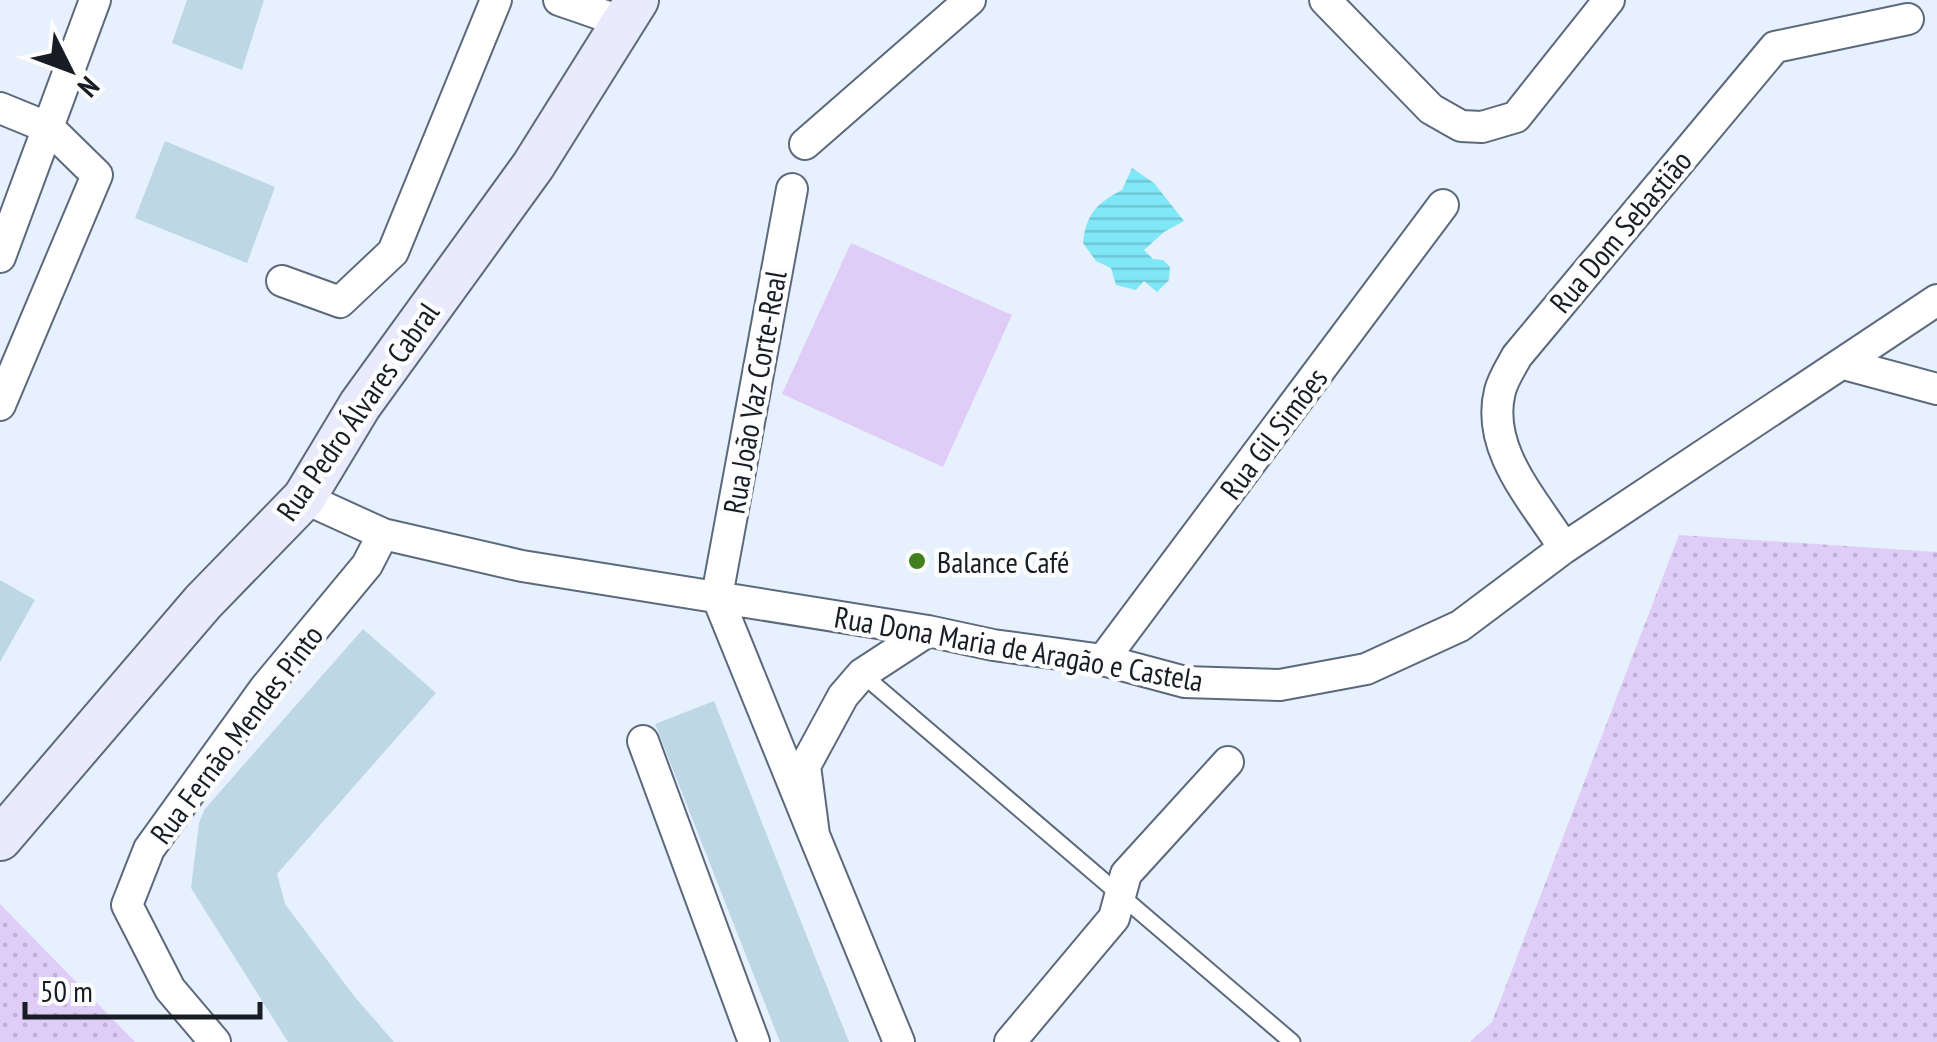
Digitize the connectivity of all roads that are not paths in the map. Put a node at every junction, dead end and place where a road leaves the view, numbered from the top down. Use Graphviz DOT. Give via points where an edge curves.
graph roads {
  1 [pos="95,0"];
  2 [pos="496,0"];
  3 [pos="559,0"];
  4 [pos="970,0"];
  5 [pos="1325,0"];
  6 [pos="1609,0"];
  7 [pos="630,11"];
  8 [pos="1908,19"];
  9 [pos="0,108"];
  10 [pos="49,128"];
  11 [pos="805,144"];
  12 [pos="792,189"];
  13 [pos="1443,206"];
  14 [pos="0,258"];
  15 [pos="282,282"];
  16 [pos="1937,300"];
  17 [pos="1844,364"];
  18 [pos="1937,388"];
  19 [pos="0,405"];
  20 [pos="304,498"];
  21 [pos="383,534"];
  22 [pos="1564,548"];
  23 [pos="717,596"];
  24 [pos="928,631"];
  25 [pos="1103,660"];
  26 [pos="862,674"];
  27 [pos="643,741"];
  28 [pos="1228,762"];
  29 [pos="814,835"];
  30 [pos="0,839"];
  31 [pos="1118,893"];
  32 [pos="215,1042"];
  33 [pos="754,1042"];
  34 [pos="900,1042"];
  35 [pos="1010,1042"];
  36 [pos="1292,1042"];
  1 -- 10 [label="street"];
  2 -- 15 [label="street" via="393,252 340,302"];
  3 -- 7 [label="street"];
  4 -- 11 [label="street"];
  5 -- 6 [label="street" via="1431,109 1461,126 1482,127 1516,117"];
  7 -- 20 [label="street, Rua Pedro Álvares Cabral" via="534,166 360,405"];
  8 -- 22 [label="street, Rua Dom Sebastião" via="1775,47 1517,356 1500,388 1496,421 1502,450"];
  9 -- 10 [label="street"];
  10 -- 14 [label="street"];
  10 -- 19 [label="street" via="97,175"];
  12 -- 23 [label="street, Rua João Vaz Corte-Real"];
  13 -- 25 [label="street, Rua Gil Simões"];
  16 -- 17 [label="street, Rua Dona Maria de Aragão e Castela"];
  17 -- 18 [label="street"];
  17 -- 22 [label="street, Rua Dona Maria de Aragão e Castela"];
  20 -- 21 [label="street, Rua Dona Maria de Aragão e Castela"];
  20 -- 30 [label="street, Rua Pedro Álvares Cabral" via="203,602"];
  21 -- 23 [label="street, Rua Dona Maria de Aragão e Castela" via="522,566"];
  21 -- 32 [label="street, Rua Fernão Mendes Pinto" via="367,565 265,688 149,849 128,905 170,990"];
  22 -- 25 [label="street, Rua Dona Maria de Aragão e Castela" via="1460,626 1366,669 1280,685 1185,682"];
  23 -- 24 [label="street, Rua Dona Maria de Aragão e Castela"];
  23 -- 29 [label="street"];
  24 -- 25 [label="street, Rua Dona Maria de Aragão e Castela"];
  24 -- 26 [label="street"];
  26 -- 29 [label="street" via="805,766"];
  26 -- 31 [label="lane"];
  27 -- 33 [label="street"];
  28 -- 31 [label="street" via="1126,874"];
  29 -- 34 [label="street"];
  31 -- 35 [label="street" via="1114,918"];
  31 -- 36 [label="lane"];
}
